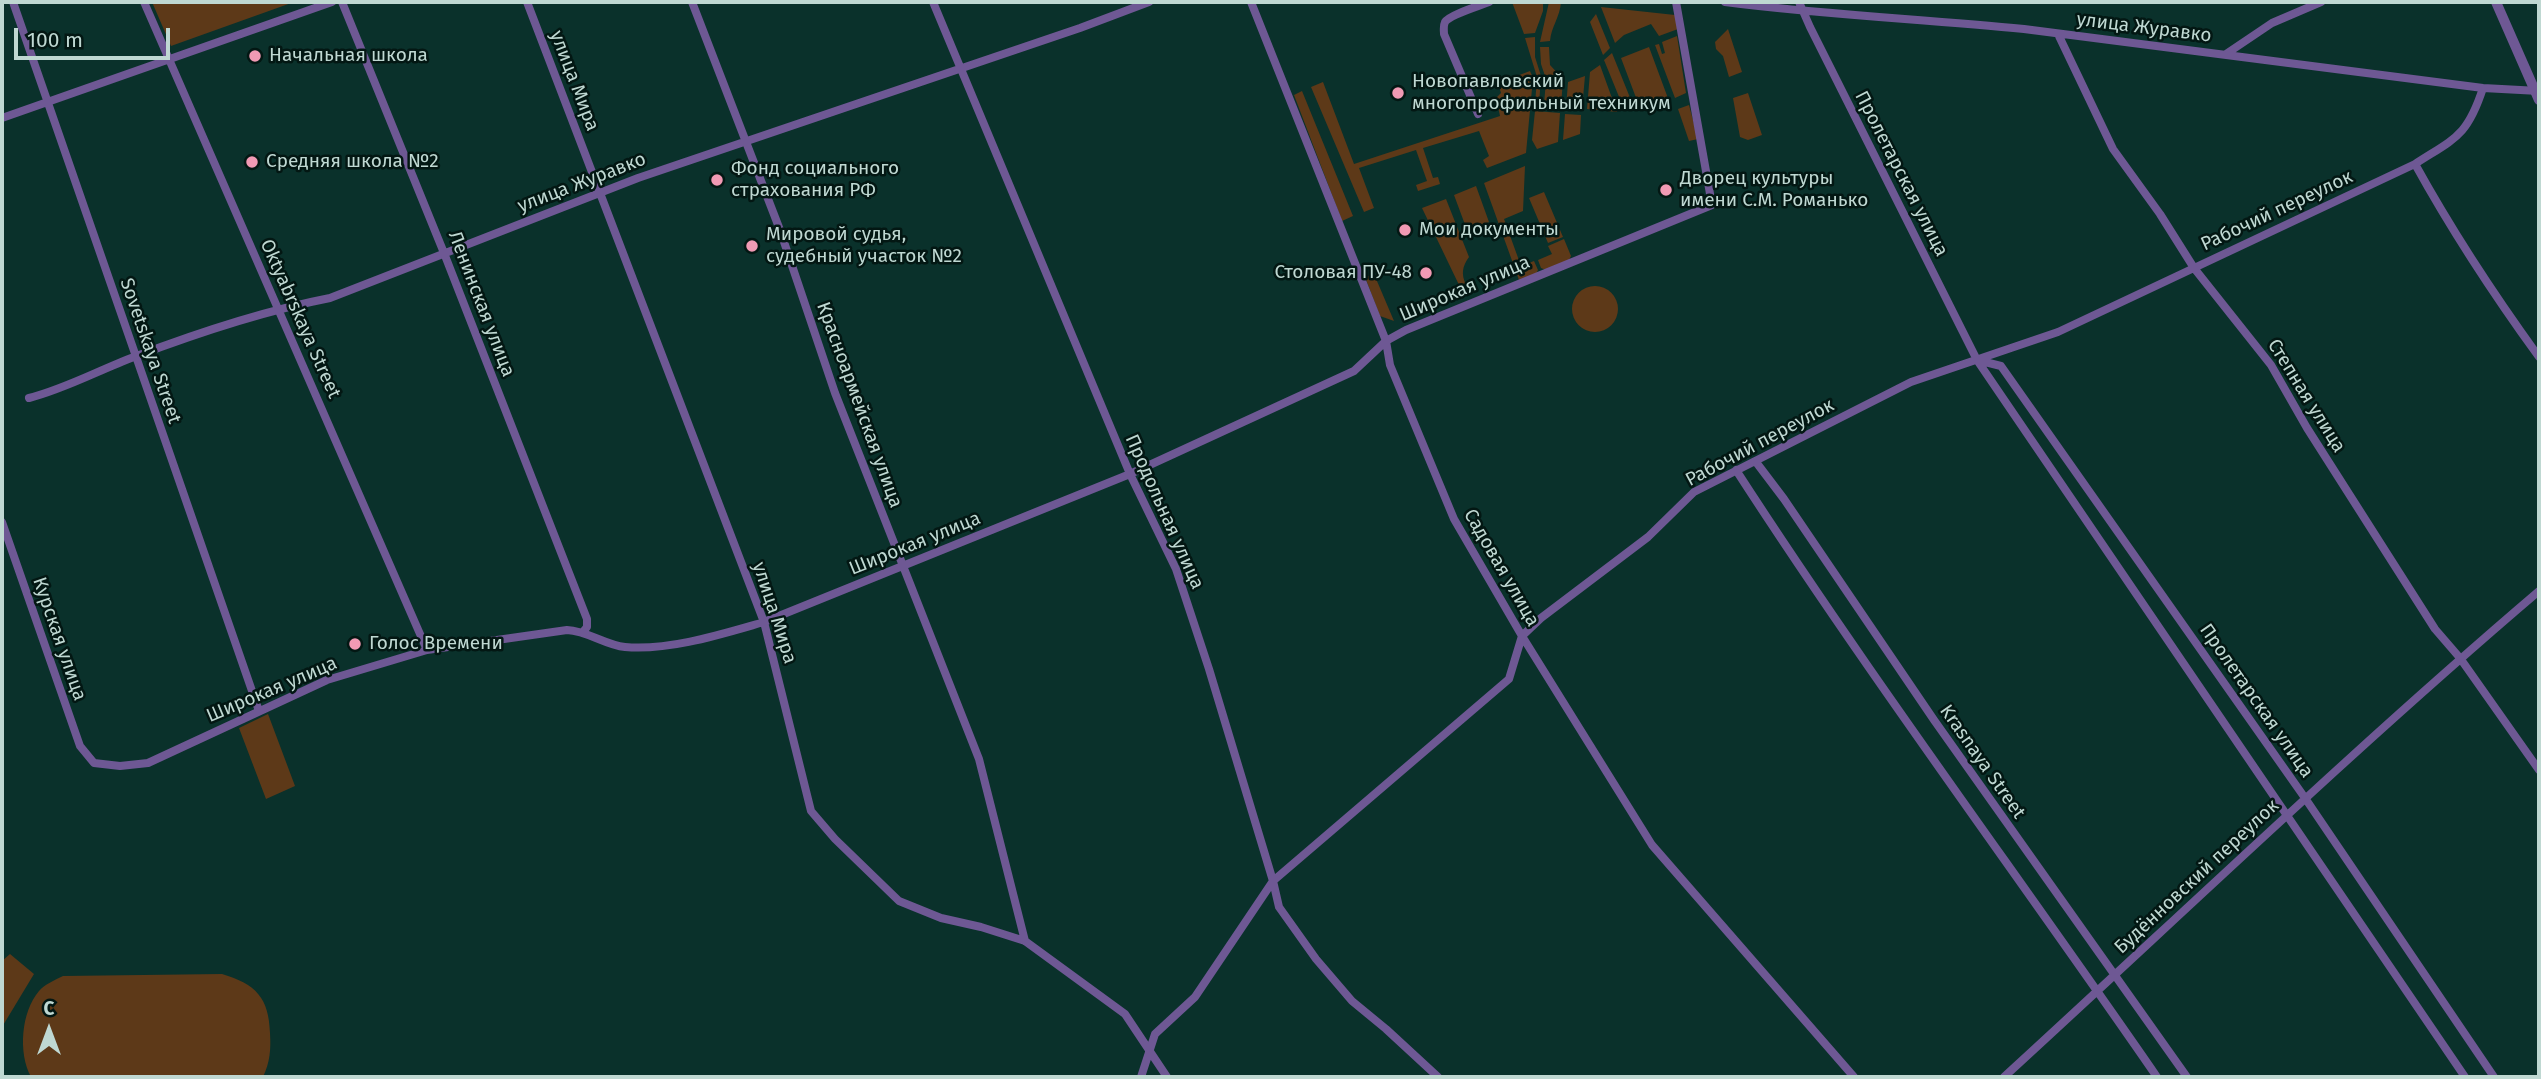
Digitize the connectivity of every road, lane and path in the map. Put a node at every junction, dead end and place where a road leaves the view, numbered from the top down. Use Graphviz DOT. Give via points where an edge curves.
graph roads {
  1 [pos="13,2"];
  2 [pos="144,2"];
  3 [pos="332,2"];
  4 [pos="342,2"];
  5 [pos="527,2"];
  6 [pos="692,2"];
  7 [pos="933,2"];
  8 [pos="1149,2"];
  9 [pos="1251,2"];
  10 [pos="1489,2"];
  11 [pos="1676,2"];
  12 [pos="1725,2"];
  13 [pos="1799,2"];
  14 [pos="2321,2"];
  15 [pos="2496,2"];
  16 [pos="1804,12"];
  17 [pos="2058,34"];
  18 [pos="2226,54"];
  19 [pos="167,58"];
  20 [pos="961,68"];
  21 [pos="2483,88"];
  22 [pos="2538,94"];
  23 [pos="46,102"];
  24 [pos="1478,114"];
  25 [pos="2,118"];
  26 [pos="745,141"];
  27 [pos="2415,163"];
  28 [pos="600,193"];
  29 [pos="444,253"];
  30 [pos="2194,268"];
  31 [pos="278,308"];
  32 [pos="1386,341"];
  33 [pos="135,356"];
  34 [pos="2539,357"];
  35 [pos="1977,360"];
  36 [pos="29,398"];
  37 [pos="1756,461"];
  38 [pos="1736,470"];
  39 [pos="1130,474"];
  40 [pos="2,522"];
  41 [pos="902,567"];
  42 [pos="2539,590"];
  43 [pos="587,619"];
  44 [pos="764,622"];
  45 [pos="582,633"];
  46 [pos="1521,636"];
  47 [pos="599,639"];
  48 [pos="427,650"];
  49 [pos="2460,658"];
  50 [pos="259,711"];
  51 [pos="94,763"];
  52 [pos="2539,770"];
  53 [pos="2305,798"];
  54 [pos="2287,815"];
  55 [pos="1273,881"];
  56 [pos="1025,941"];
  57 [pos="2115,976"];
  58 [pos="2098,991"];
  59 [pos="1149,1052"];
  60 [pos="1141,1077"];
  61 [pos="1167,1077"];
  62 [pos="1437,1077"];
  63 [pos="1854,1077"];
  64 [pos="2004,1077"];
  65 [pos="2157,1077"];
  66 [pos="2187,1077"];
  67 [pos="2465,1077"];
  68 [pos="2494,1077"];
  1 -- 23 [label="street, Sovetskaya Street"];
  2 -- 19 [label="street, Oktyabrskaya Street"];
  3 -- 19 [label="street"];
  4 -- 29 [label="street, Ленинская улица"];
  5 -- 28 [label="street, улица Мира"];
  6 -- 26 [label="street, Красноармейская улица"];
  7 -- 20 [label="street, Продольная улица"];
  8 -- 20 [label="street, улица Журавко"];
  9 -- 32 [label="street, Садовая улица"];
  10 -- 24 [label="street" via="1451,17 1444,27"];
  11 -- 32 [label="street, Широкая улица" via="1712,205"];
  12 -- 16 [label="street, улица Журавко"];
  13 -- 16 [label="street, Пролетарская улица"];
  14 -- 18 [label="street, улица Журавко" via="2272,23"];
  15 -- 22 [label="street"];
  16 -- 17 [label="street, улица Журавко"];
  16 -- 35 [label="street, Пролетарская улица"];
  17 -- 18 [label="street, улица Журавко"];
  17 -- 30 [label="street, Степная улица" via="2113,149"];
  18 -- 21 [label="street, улица Журавко"];
  19 -- 23 [label="street"];
  19 -- 31 [label="street, Oktyabrskaya Street"];
  20 -- 26 [label="street, улица Журавко"];
  20 -- 39 [label="street, Продольная улица"];
  21 -- 22 [label="street, улица Журавко"];
  21 -- 27 [label="street, Рабочий переулок" via="2463,132"];
  23 -- 25 [label="street"];
  23 -- 33 [label="street, Sovetskaya Street"];
  26 -- 28 [label="street, улица Журавко"];
  26 -- 41 [label="street, Красноармейская улица"];
  27 -- 30 [label="street, Рабочий переулок"];
  27 -- 34 [label="street" via="2482,275"];
  28 -- 29 [label="street, улица Журавко"];
  28 -- 44 [label="street, улица Мира"];
  29 -- 31 [label="street, улица Журавко" via="330,298"];
  29 -- 43 [label="street, Ленинская улица"];
  30 -- 35 [label="street, Рабочий переулок" via="2058,332"];
  30 -- 49 [label="street, Степная улица" via="2271,365 2427,617"];
  31 -- 33 [label="street, улица Журавко"];
  31 -- 48 [label="street, Oktyabrskaya Street"];
  32 -- 39 [label="street, Широкая улица" via="1354,371"];
  32 -- 46 [label="street, Садовая улица" via="1390,365 1454,519"];
  33 -- 36 [label="street, улица Журавко"];
  33 -- 50 [label="street, Sovetskaya Street"];
  35 -- 37 [label="street, Рабочий переулок" via="1911,383"];
  35 -- 53 [label="street, Пролетарская улица" via="2001,366"];
  35 -- 54 [label="street, Пролетарская улица"];
  37 -- 38 [label="street, Рабочий переулок"];
  37 -- 57 [label="street, Krasnaya Street"];
  38 -- 46 [label="street, Рабочий переулок" via="1694,492 1648,537"];
  38 -- 58 [label="street, Krasnaya Street" via="1903,718"];
  39 -- 41 [label="street, Широкая улица"];
  39 -- 55 [label="street, Продольная улица" via="1175,569"];
  40 -- 51 [label="street, Курская улица" via="80,746"];
  41 -- 44 [label="street, Широкая улица"];
  41 -- 56 [label="street, Красноармейская улица" via="979,759"];
  42 -- 49 [label="street, Будённовский переулок"];
  43 -- 45 [label="street"];
  43 -- 47 [label="street, Ленинская улица"];
  44 -- 47 [label="street, Широкая улица" via="667,645 624,647"];
  44 -- 56 [label="street, улица Мира" via="811,811 899,901"];
  45 -- 47 [label="street, Широкая улица"];
  45 -- 48 [label="street, Широкая улица" via="559,631"];
  46 -- 55 [label="street" via="1508,679"];
  46 -- 63 [label="street, Садовая улица" via="1652,845"];
  48 -- 50 [label="street, Широкая улица" via="327,680"];
  49 -- 52 [label="street, Степная улица"];
  49 -- 53 [label="street, Будённовский переулок"];
  50 -- 51 [label="street, Широкая улица" via="148,763"];
  53 -- 54 [label="street, Будённовский переулок"];
  53 -- 68 [label="street, Пролетарская улица"];
  54 -- 57 [label="street, Будённовский переулок"];
  54 -- 67 [label="street, Пролетарская улица"];
  55 -- 59 [label="street" via="1195,997 1155,1034"];
  55 -- 62 [label="street, Продольная улица" via="1279,907 1316,960 1352,1001"];
  56 -- 59 [label="street, улица Мира" via="1125,1014"];
  57 -- 58 [label="street, Будённовский переулок"];
  57 -- 66 [label="street, Krasnaya Street"];
  58 -- 64 [label="street, Будённовский переулок"];
  58 -- 65 [label="street, Krasnaya Street"];
  59 -- 60 [label="street"];
  59 -- 61 [label="street, улица Мира"];
}
